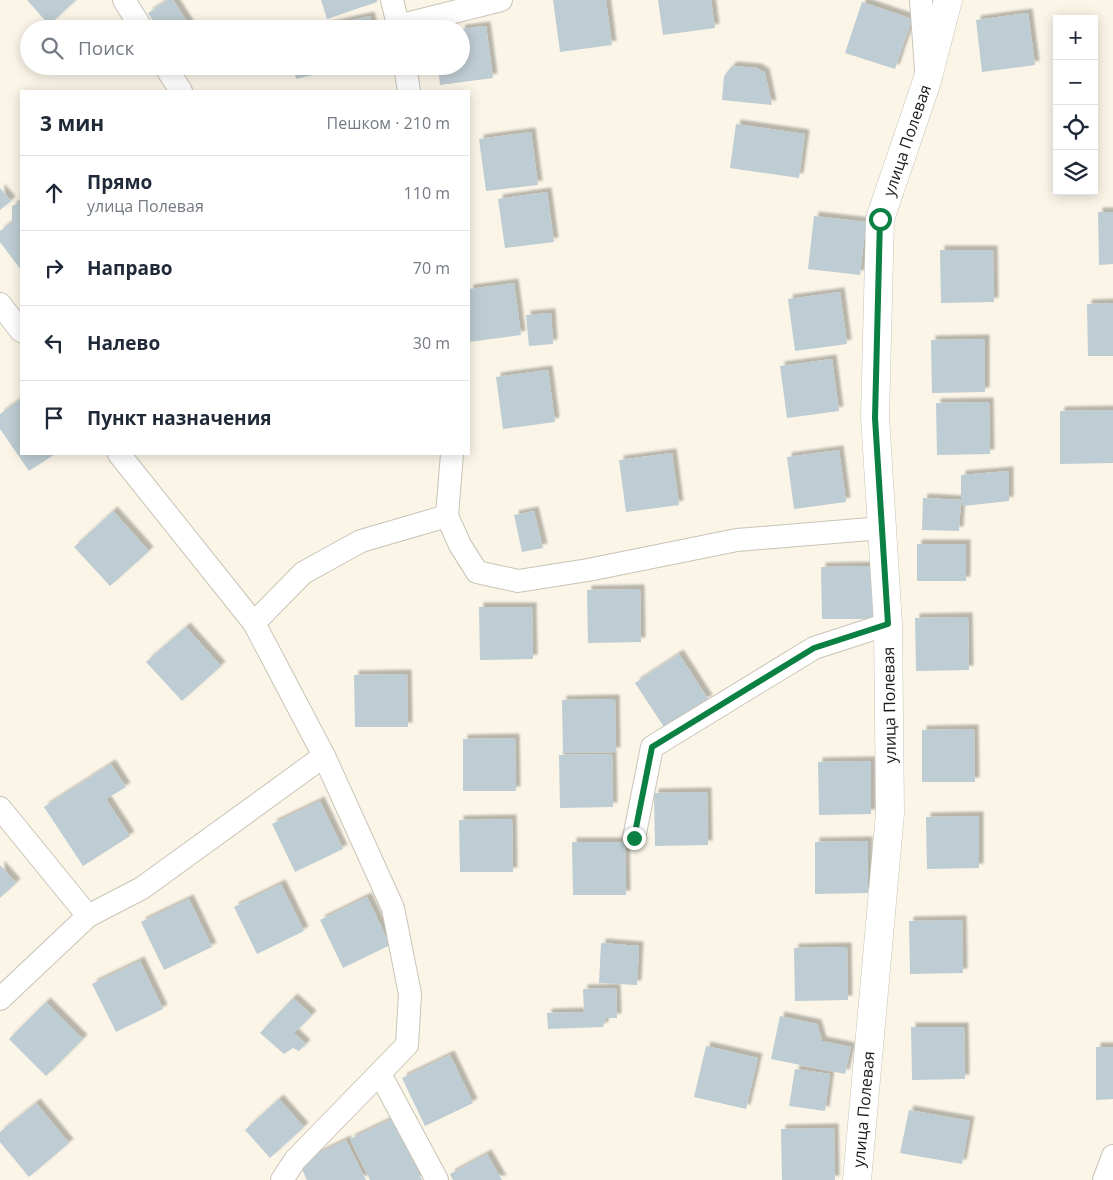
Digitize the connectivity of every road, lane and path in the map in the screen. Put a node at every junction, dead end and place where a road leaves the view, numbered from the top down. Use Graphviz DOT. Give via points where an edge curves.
graph roads {
  1 [pos="392,0"];
  2 [pos="501,0"];
  3 [pos="921,0"];
  4 [pos="948,0"];
  5 [pos="131,1"];
  6 [pos="138,20"];
  7 [pos="396,20"];
  8 [pos="425,20"];
  9 [pos="171,75"];
  10 [pos="406,75"];
  11 [pos="927,81"];
  12 [pos="180,90"];
  13 [pos="409,90"];
  14 [pos="0,304"];
  15 [pos="20,330"];
  16 [pos="121,455"];
  17 [pos="452,455"];
  18 [pos="447,516"];
  19 [pos="882,528"];
  20 [pos="254,623"];
  21 [pos="888,624"];
  22 [pos="324,756"];
  23 [pos="0,808"];
  24 [pos="634,838"];
  25 [pos="88,916"];
  26 [pos="0,999"];
  27 [pos="380,1074"];
  28 [pos="1113,1156"];
  29 [pos="282,1180"];
  30 [pos="437,1180"];
  31 [pos="857,1180"];
  32 [pos="1104,1180"];
  1 -- 7 [label="street"];
  2 -- 8 [label="street"];
  3 -- 11 [label="street"];
  4 -- 11 [label="street, улица Полевая"];
  5 -- 6 [label="street"];
  9 -- 12 [label="street"];
  10 -- 13 [label="street"];
  11 -- 19 [label="street, улица Полевая" via="880,219 875,418"];
  14 -- 15 [label="street"];
  16 -- 20 [label="street"];
  17 -- 18 [label="street"];
  18 -- 19 [label="street" via="477,572 518,580 588,570 738,540"];
  18 -- 20 [label="street" via="361,541 303,573"];
  19 -- 21 [label="street, улица Полевая"];
  20 -- 22 [label="street"];
  21 -- 24 [label="street" via="814,648 652,747"];
  21 -- 31 [label="street, улица Полевая" via="890,813"];
  22 -- 25 [label="street" via="142,888"];
  22 -- 27 [label="street" via="393,908 410,994 407,1045"];
  23 -- 25 [label="street"];
  25 -- 26 [label="street"];
  27 -- 29 [label="street" via="295,1160"];
  27 -- 30 [label="street"];
  28 -- 32 [label="street"];
}
